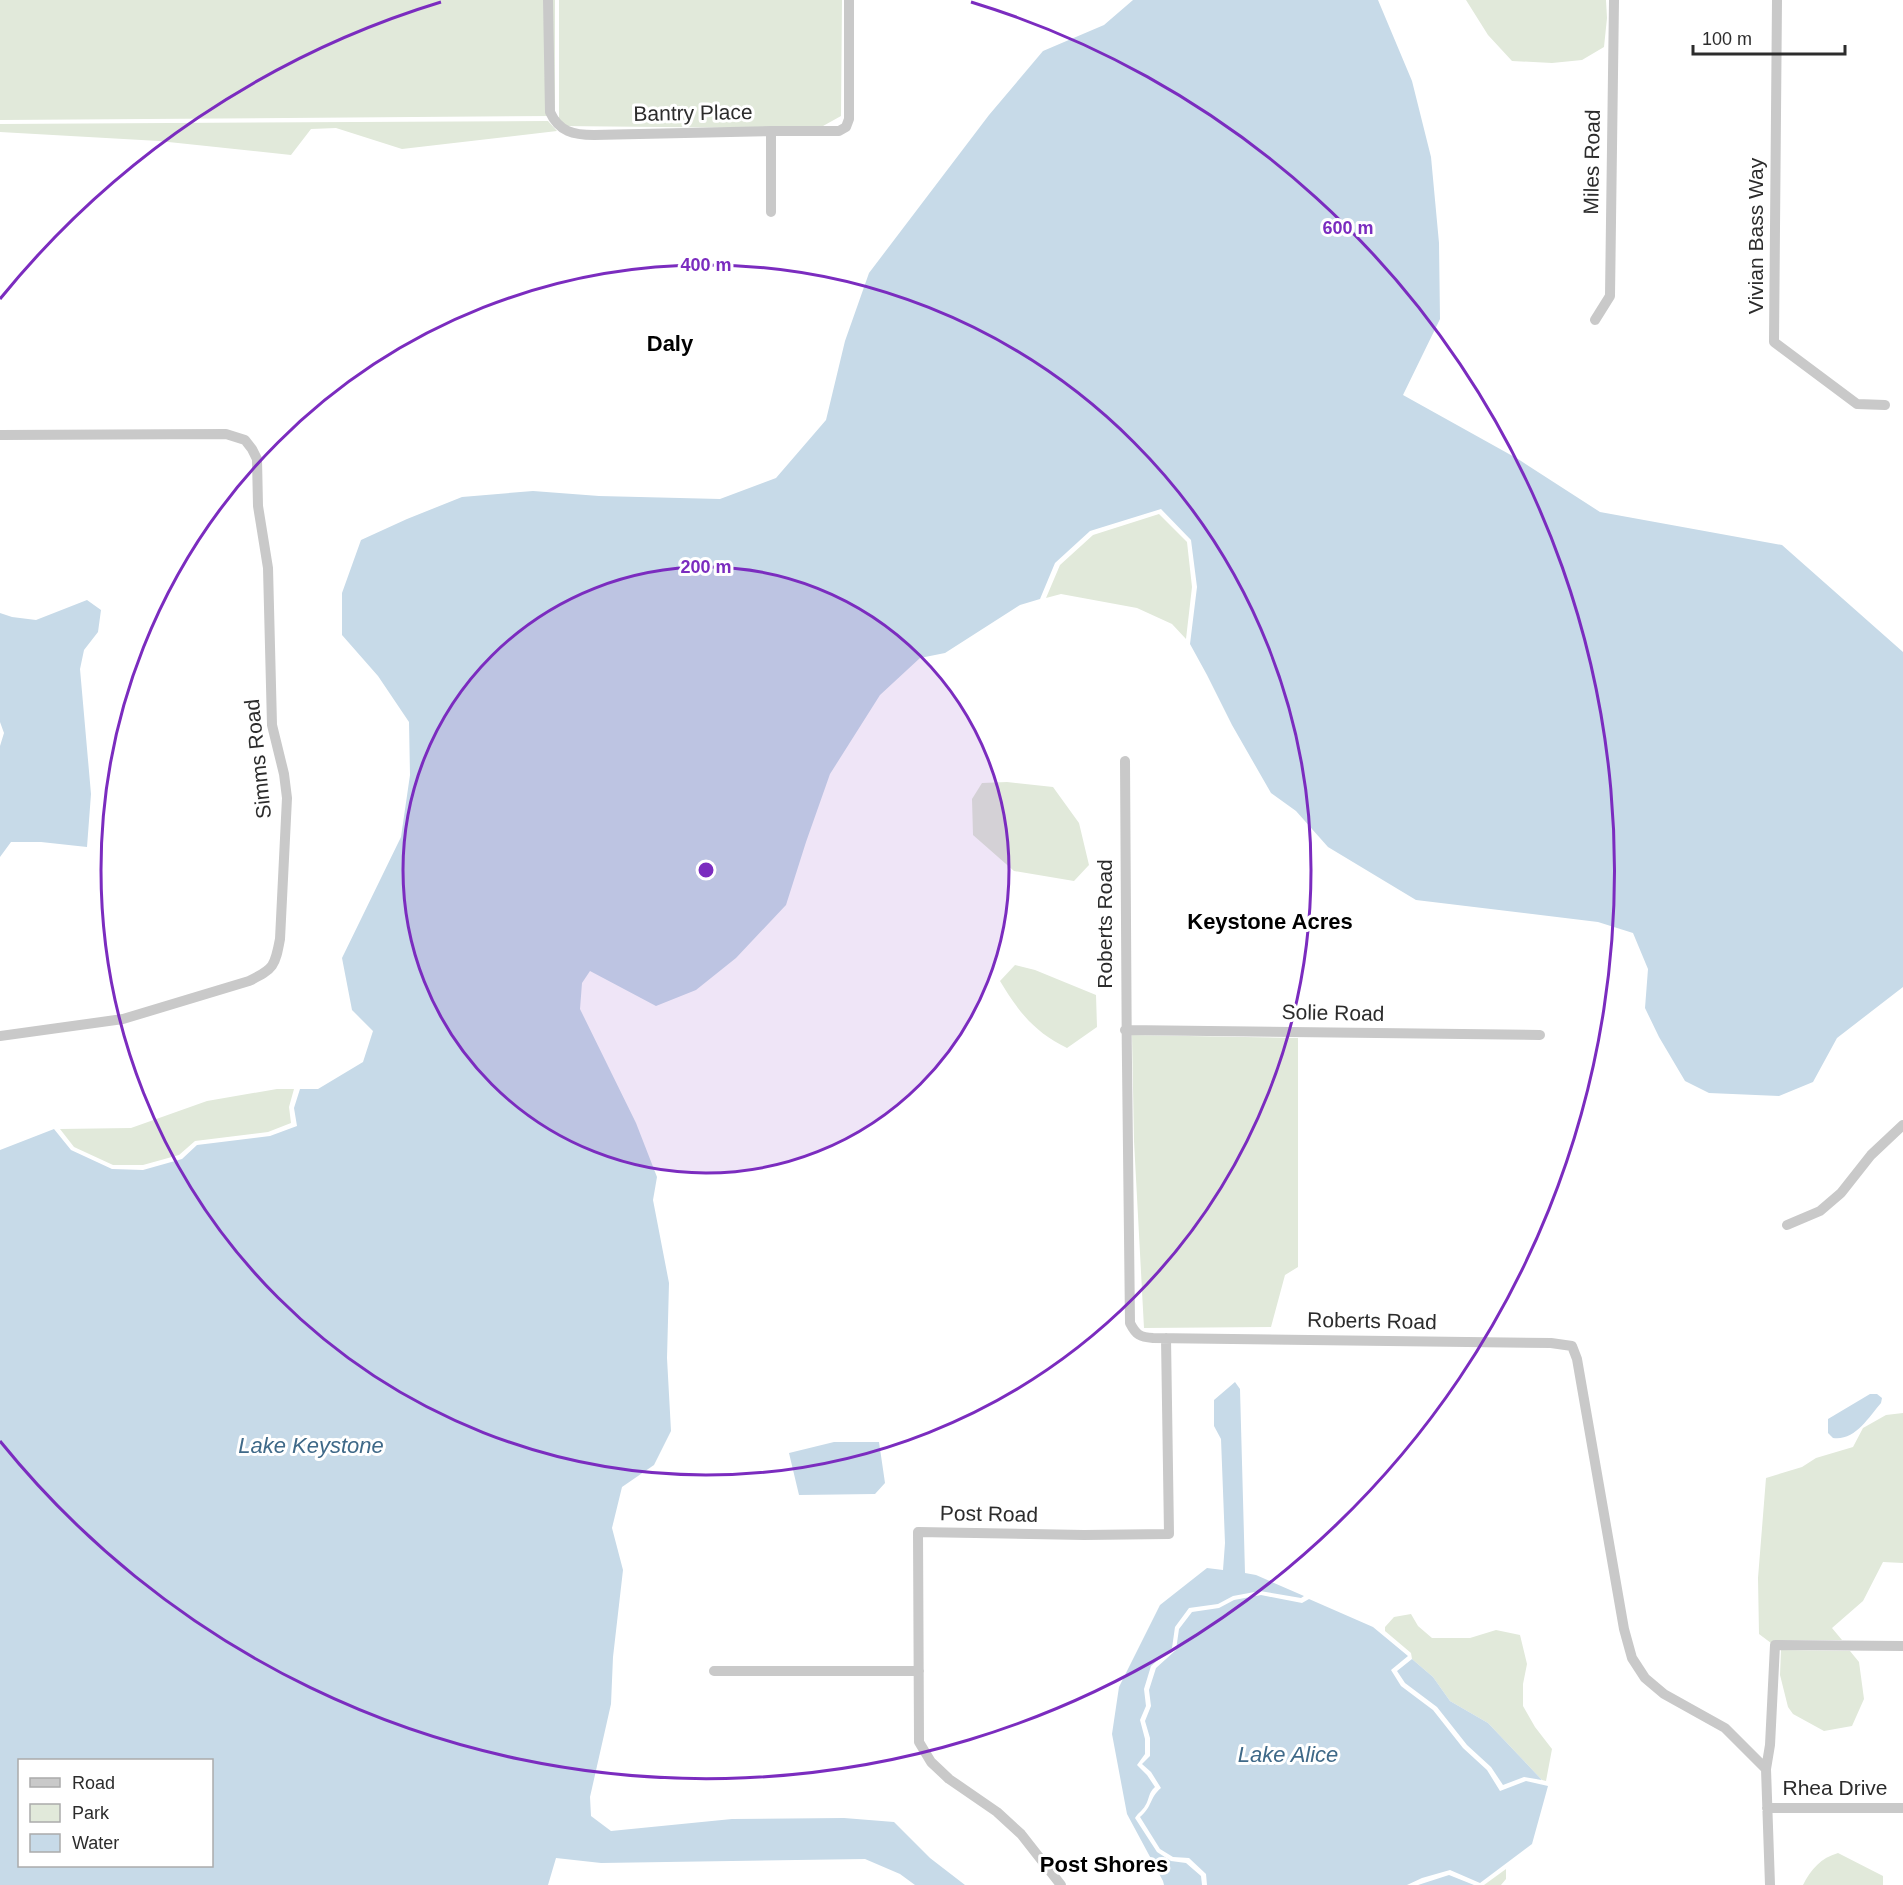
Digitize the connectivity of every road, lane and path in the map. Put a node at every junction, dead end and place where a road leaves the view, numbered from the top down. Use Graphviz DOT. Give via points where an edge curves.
graph roads {
  1 [pos="548,0"];
  2 [pos="849,0"];
  3 [pos="1614,0"];
  4 [pos="1777,0"];
  5 [pos="771,131"];
  6 [pos="771,212"];
  7 [pos="1595,320"];
  8 [pos="1885,405"];
  9 [pos="0,435"];
  10 [pos="1125,761"];
  11 [pos="1125,1030"];
  12 [pos="1540,1035"];
  13 [pos="0,1036"];
  14 [pos="1903,1125"];
  15 [pos="1786,1225"];
  16 [pos="1166,1338"];
  17 [pos="1903,1646"];
  18 [pos="714,1671"];
  19 [pos="919,1671"];
  20 [pos="1766,1769"];
  21 [pos="1767,1808"];
  22 [pos="1903,1808"];
  23 [pos="1060,1885"];
  24 [pos="1770,1885"];
  1 -- 5 [label="street, Bantry Place" via="550,112 562,129 576,135"];
  2 -- 5 [label="street, Bantry Place" via="846,127 831,132"];
  3 -- 7 [label="street, Miles Road" via="1610,296"];
  4 -- 8 [label="street, Vivian Bass Way" via="1774,342 1857,404"];
  5 -- 6 [label="street"];
  9 -- 13 [label="street, Simms Road" via="226,434 245,440 257,459 258,506 268,568 272,725 287,798 280,939 277,957 267,972 243,983 123,1019"];
  10 -- 11 [label="street, Roberts Road"];
  11 -- 12 [label="street, Solie Road"];
  11 -- 16 [label="street, Roberts Road" via="1130,1323 1135,1334"];
  14 -- 15 [label="street" via="1820,1211"];
  16 -- 19 [label="street, Post Road" via="1169,1534 918,1532"];
  16 -- 20 [label="street, Roberts Road" via="1572,1346 1632,1658 1645,1678 1664,1694 1725,1728"];
  17 -- 20 [label="street" via="1775,1645"];
  18 -- 19 [label="street"];
  19 -- 23 [label="street, Post Road" via="919,1742 931,1762 1021,1834"];
  20 -- 21 [label="street"];
  21 -- 22 [label="street, Rhea Drive"];
  21 -- 24 [label="street"];
}
